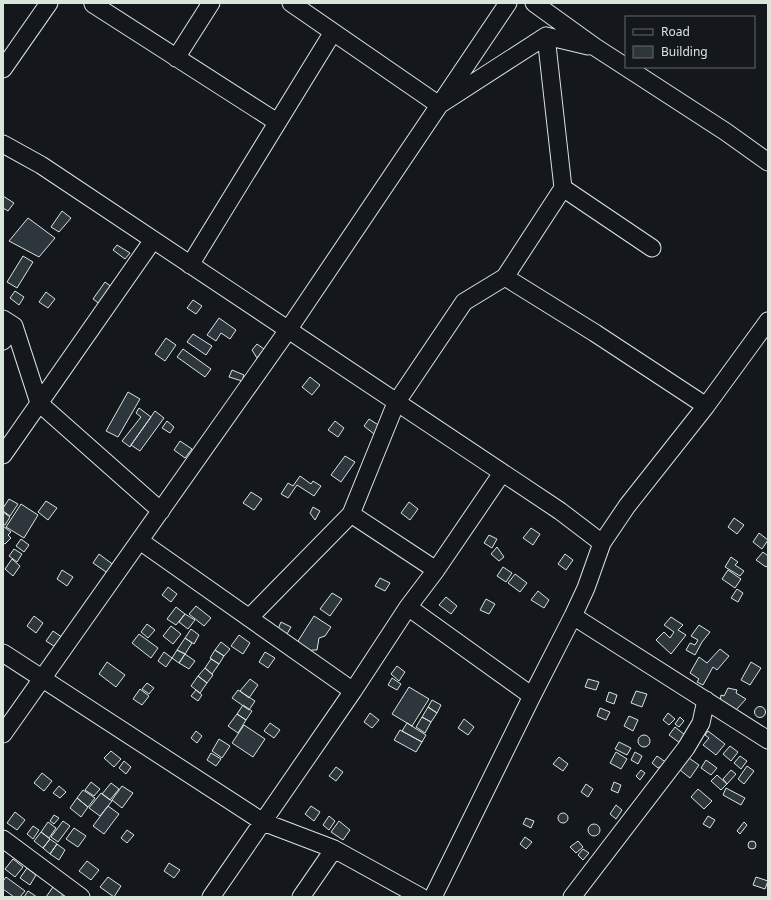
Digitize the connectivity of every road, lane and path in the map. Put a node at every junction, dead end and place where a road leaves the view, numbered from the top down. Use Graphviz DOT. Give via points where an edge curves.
graph roads {
  1 [pos="50,3"];
  2 [pos="211,3"];
  3 [pos="291,3"];
  4 [pos="508,3"];
  5 [pos="534,3"];
  6 [pos="93,4"];
  7 [pos="333,32"];
  8 [pos="546,36"];
  9 [pos="595,47"];
  10 [pos="176,58"];
  11 [pos="625,66"];
  12 [pos="627,68"];
  13 [pos="3,69"];
  14 [pos="439,105"];
  15 [pos="277,122"];
  16 [pos="3,144"];
  17 [pos="768,162"];
  18 [pos="563,188"];
  19 [pos="154,240"];
  20 [pos="652,248"];
  21 [pos="190,265"];
  22 [pos="505,277"];
  23 [pos="9,323"];
  24 [pos="288,330"];
  25 [pos="765,330"];
  26 [pos="3,342"];
  27 [pos="39,403"];
  28 [pos="396,403"];
  29 [pos="706,406"];
  30 [pos="3,455"];
  31 [pos="502,473"];
  32 [pos="161,512"];
  33 [pos="351,514"];
  34 [pos="140,542"];
  35 [pos="602,543"];
  36 [pos="436,570"];
  37 [pos="408,607"];
  38 [pos="573,616"];
  39 [pos="249,618"];
  40 [pos="3,653"];
  41 [pos="41,679"];
  42 [pos="353,691"];
  43 [pos="532,696"];
  44 [pos="706,700"];
  45 [pos="3,734"];
  46 [pos="768,740"];
  47 [pos="263,822"];
  48 [pos="3,839"];
  49 [pos="334,850"];
  50 [pos="81,897"];
  51 [pos="211,897"];
  52 [pos="301,897"];
  53 [pos="421,897"];
  54 [pos="433,897"];
  55 [pos="572,897"];
  1 -- 13 [label="street"];
  2 -- 10 [label="street"];
  3 -- 7 [label="street"];
  4 -- 14 [label="street"];
  5 -- 9 [label="street"];
  6 -- 10 [label="street"];
  7 -- 14 [label="street"];
  7 -- 15 [label="street"];
  8 -- 9 [label="street"];
  8 -- 14 [label="street"];
  8 -- 18 [label="street"];
  9 -- 11 [label="street"];
  10 -- 15 [label="street"];
  12 -- 17 [label="street"];
  14 -- 24 [label="street"];
  15 -- 21 [label="street"];
  16 -- 19 [label="street" via="41,165"];
  18 -- 20 [label="street"];
  18 -- 22 [label="street"];
  19 -- 21 [label="street"];
  19 -- 27 [label="street"];
  21 -- 24 [label="street"];
  22 -- 28 [label="street" via="464,302"];
  22 -- 29 [label="street"];
  23 -- 26 [label="street"];
  23 -- 27 [label="street"];
  24 -- 28 [label="street"];
  24 -- 32 [label="street"];
  25 -- 29 [label="street"];
  27 -- 30 [label="street"];
  27 -- 32 [label="street"];
  28 -- 31 [label="street"];
  28 -- 33 [label="street"];
  29 -- 35 [label="street" via="627,506"];
  31 -- 35 [label="street" via="560,511"];
  31 -- 36 [label="street"];
  32 -- 34 [label="street"];
  33 -- 36 [label="street"];
  33 -- 39 [label="street"];
  34 -- 39 [label="street"];
  34 -- 41 [label="street"];
  35 -- 38 [label="street"];
  36 -- 37 [label="street"];
  37 -- 42 [label="street"];
  37 -- 43 [label="street"];
  38 -- 43 [label="street"];
  38 -- 44 [label="street"];
  39 -- 42 [label="street"];
  40 -- 41 [label="street"];
  41 -- 45 [label="street"];
  41 -- 47 [label="street"];
  42 -- 47 [label="street"];
  43 -- 54 [label="street"];
  44 -- 46 [label="street"];
  44 -- 55 [label="street" via="701,723 686,748"];
  47 -- 49 [label="street"];
  47 -- 51 [label="street"];
  48 -- 50 [label="street"];
  49 -- 52 [label="street"];
  49 -- 53 [label="street"];
}
